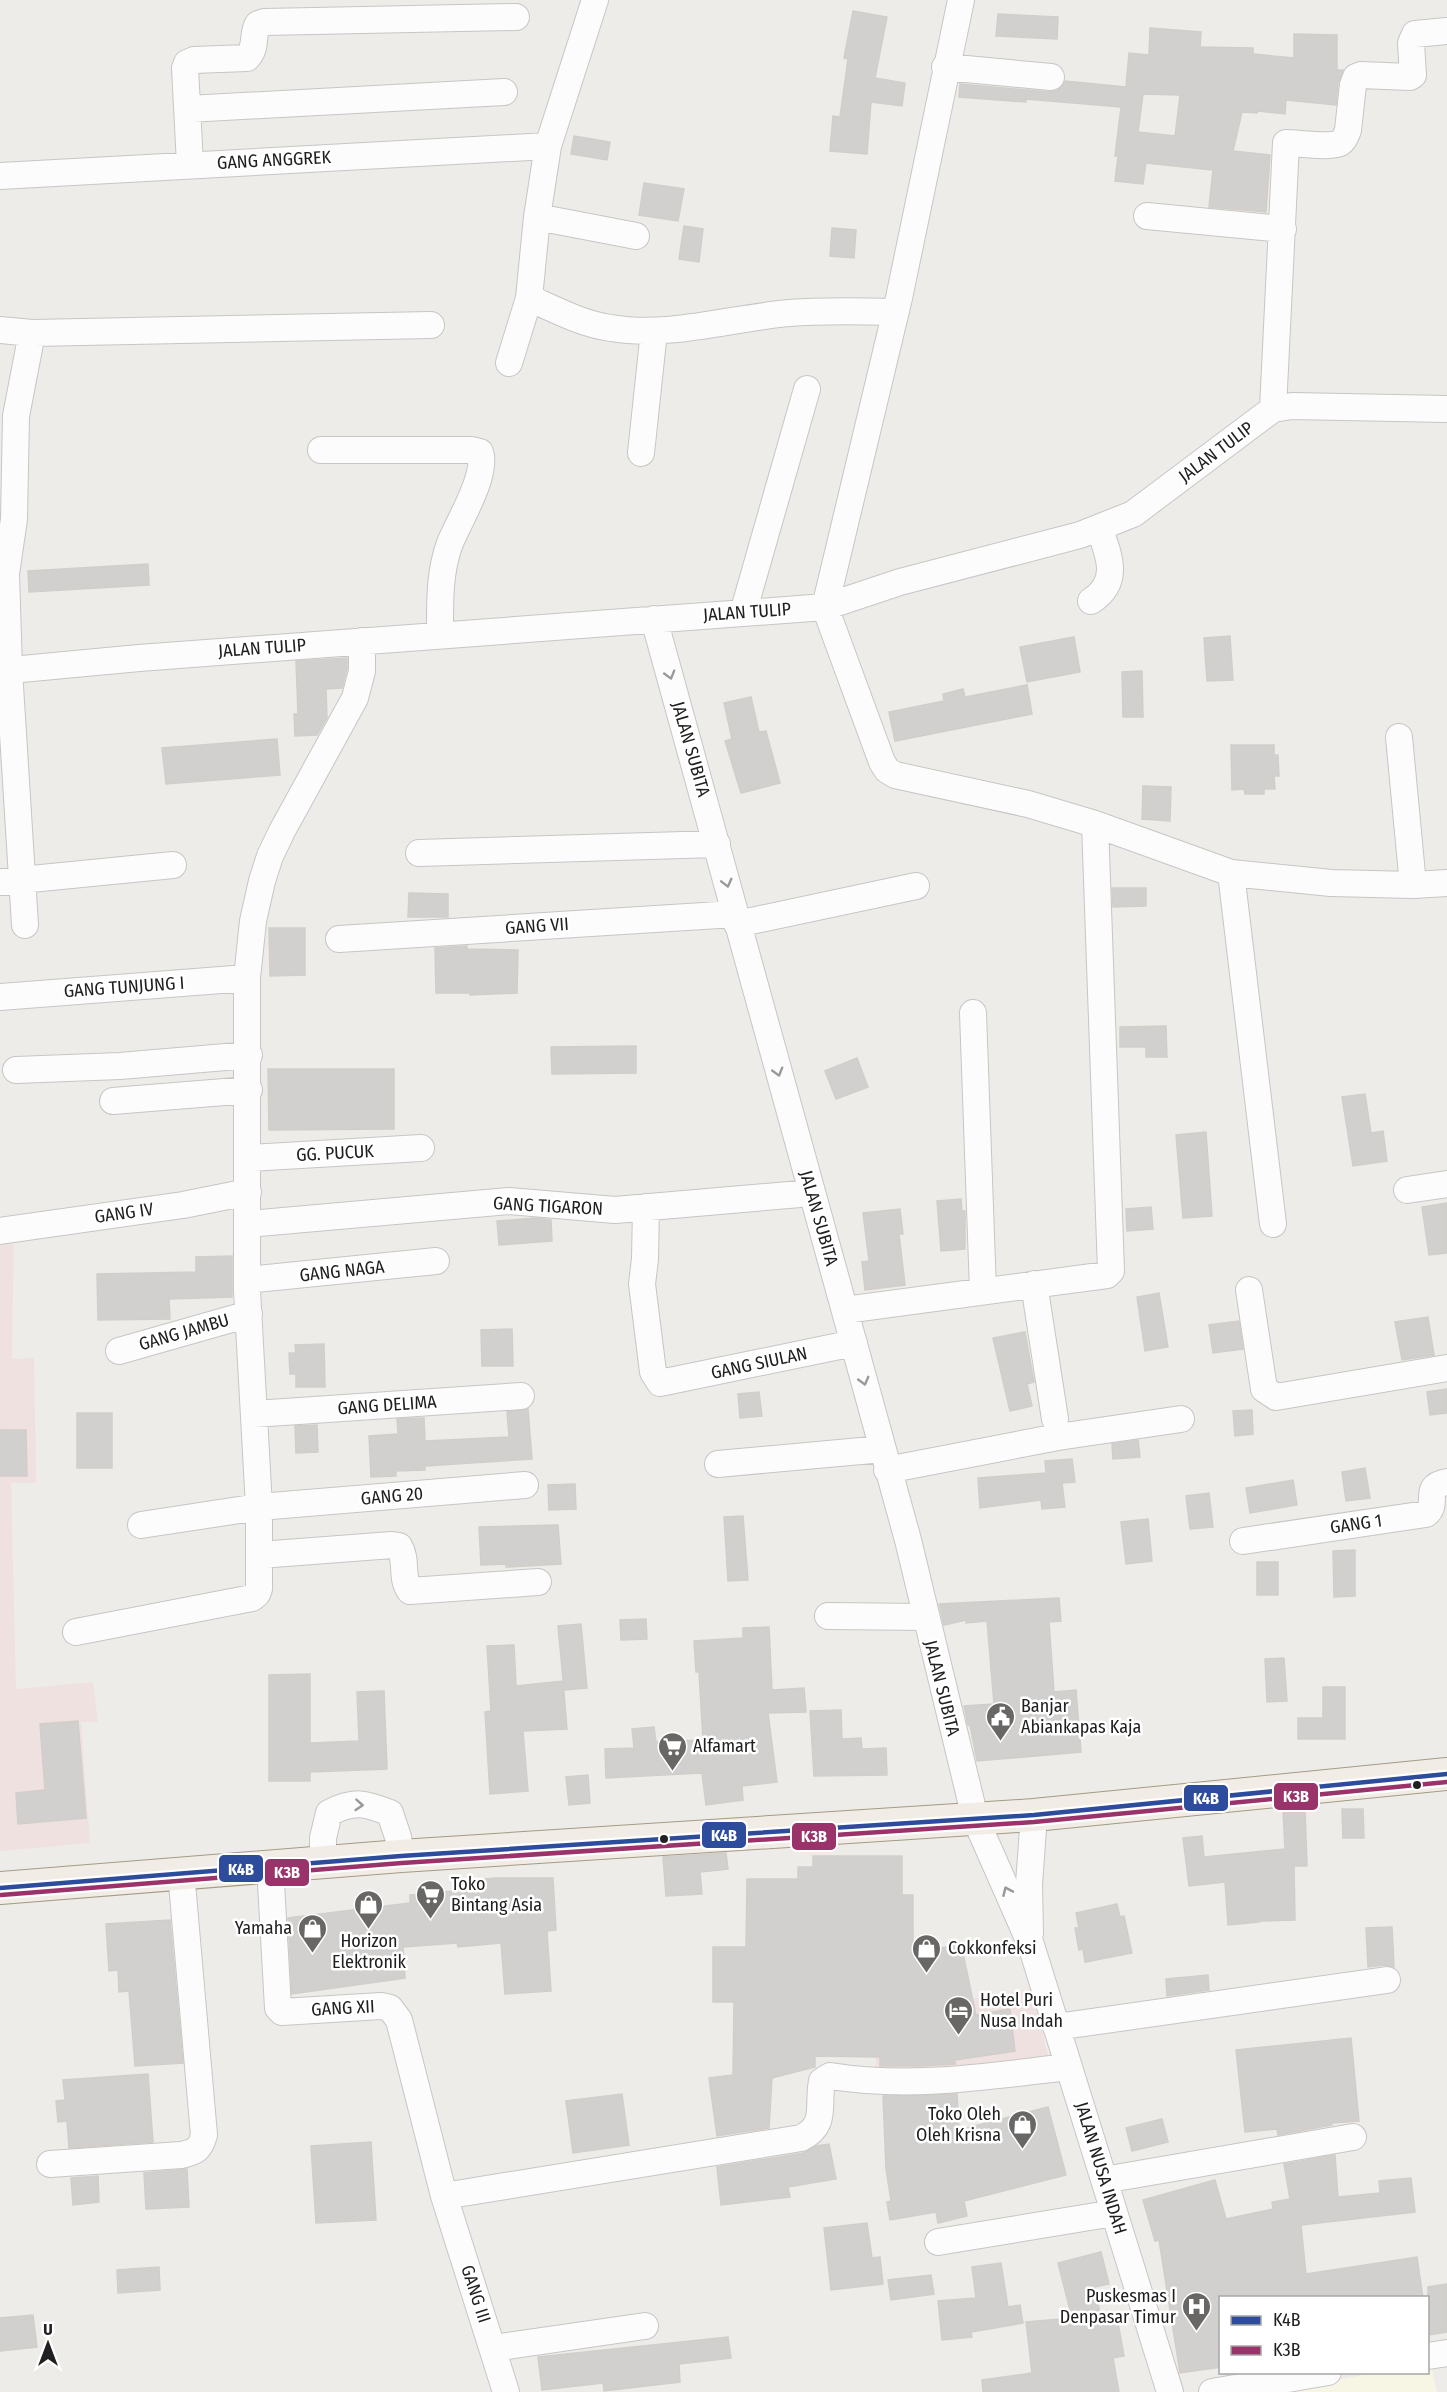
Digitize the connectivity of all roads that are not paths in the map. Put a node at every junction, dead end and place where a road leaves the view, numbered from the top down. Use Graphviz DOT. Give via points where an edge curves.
graph roads {
  1 [pos="595,0"];
  2 [pos="961,0"];
  3 [pos="516,17"];
  4 [pos="1447,31"];
  5 [pos="945,67"];
  6 [pos="1051,77"];
  7 [pos="504,92"];
  8 [pos="188,109"];
  9 [pos="548,146"];
  10 [pos="190,164"];
  11 [pos="0,176"];
  12 [pos="1147,216"];
  13 [pos="537,217"];
  14 [pos="1283,229"];
  15 [pos="636,236"];
  16 [pos="529,298"];
  17 [pos="895,312"];
  18 [pos="431,325"];
  19 [pos="0,330"];
  20 [pos="654,330"];
  21 [pos="32,333"];
  22 [pos="509,363"];
  23 [pos="807,389"];
  24 [pos="1273,409"];
  25 [pos="1447,409"];
  26 [pos="321,450"];
  27 [pos="641,453"];
  28 [pos="1099,528"];
  29 [pos="3,574"];
  30 [pos="1091,601"];
  31 [pos="825,607"];
  32 [pos="743,612"];
  33 [pos="654,619"];
  34 [pos="440,635"];
  35 [pos="362,641"];
  36 [pos="5,671"];
  37 [pos="1399,737"];
  38 [pos="7,768"];
  39 [pos="1095,824"];
  40 [pos="717,844"];
  41 [pos="419,853"];
  42 [pos="174,865"];
  43 [pos="1232,873"];
  44 [pos="11,881"];
  45 [pos="1447,883"];
  46 [pos="1413,885"];
  47 [pos="916,886"];
  48 [pos="736,919"];
  49 [pos="25,925"];
  50 [pos="339,939"];
  51 [pos="248,978"];
  52 [pos="0,997"];
  53 [pos="973,1013"];
  54 [pos="249,1055"];
  55 [pos="16,1070"];
  56 [pos="249,1090"];
  57 [pos="113,1101"];
  58 [pos="421,1148"];
  59 [pos="248,1158"];
  60 [pos="1447,1184"];
  61 [pos="1407,1190"];
  62 [pos="248,1192"];
  63 [pos="812,1193"];
  64 [pos="646,1207"];
  65 [pos="248,1224"];
  66 [pos="1273,1224"];
  67 [pos="0,1231"];
  68 [pos="436,1261"];
  69 [pos="248,1280"];
  70 [pos="1034,1284"];
  71 [pos="1249,1290"];
  72 [pos="983,1291"];
  73 [pos="845,1310"];
  74 [pos="249,1314"];
  75 [pos="854,1343"];
  76 [pos="119,1351"];
  77 [pos="1447,1368"];
  78 [pos="521,1396"];
  79 [pos="254,1414"];
  80 [pos="1055,1419"];
  81 [pos="1181,1419"];
  82 [pos="885,1459"];
  83 [pos="718,1464"];
  84 [pos="1447,1482"];
  85 [pos="525,1485"];
  86 [pos="259,1507"];
  87 [pos="141,1525"];
  88 [pos="1243,1541"];
  89 [pos="260,1555"];
  90 [pos="538,1582"];
  91 [pos="828,1616"];
  92 [pos="925,1617"];
  93 [pos="76,1632"];
  94 [pos="1447,1774"];
  95 [pos="1034,1815"];
  96 [pos="975,1818"];
  97 [pos="401,1856"];
  98 [pos="323,1861"];
  99 [pos="270,1866"];
  100 [pos="181,1872"];
  101 [pos="0,1888"];
  102 [pos="1031,1945"];
  103 [pos="1387,1980"];
  104 [pos="1056,2027"];
  105 [pos="1069,2067"];
  106 [pos="1353,2137"];
  107 [pos="50,2164"];
  108 [pos="1104,2180"];
  109 [pos="444,2196"];
  110 [pos="1114,2213"];
  111 [pos="938,2242"];
  112 [pos="645,2325"];
  113 [pos="493,2348"];
  114 [pos="1447,2353"];
  115 [pos="1429,2356"];
  116 [pos="1323,2374"];
  117 [pos="506,2392"];
  118 [pos="1170,2392"];
  119 [pos="1212,2392"];
  1 -- 9 [label="street"];
  2 -- 5 [label="street"];
  3 -- 8 [label="street" via="264,22 255,28 255,47 247,58 187,63 184,68"];
  4 -- 14 [label="street" via="1414,34 1410,77 1356,77 1348,130 1340,143 1286,143"];
  5 -- 6 [label="street"];
  5 -- 17 [label="street"];
  7 -- 8 [label="street"];
  8 -- 10 [label="street"];
  9 -- 10 [label="street, GANG ANGGREK"];
  9 -- 13 [label="street"];
  10 -- 11 [label="street, GANG ANGGREK"];
  12 -- 14 [label="street"];
  13 -- 15 [label="street"];
  13 -- 16 [label="street"];
  14 -- 24 [label="street"];
  16 -- 20 [label="street" via="592,325"];
  16 -- 22 [label="street"];
  17 -- 20 [label="street" via="789,314"];
  17 -- 31 [label="street"];
  18 -- 21 [label="street"];
  19 -- 21 [label="street"];
  20 -- 27 [label="street"];
  21 -- 29 [label="street" via="16,416 14,519"];
  23 -- 32 [label="street"];
  24 -- 25 [label="street"];
  24 -- 28 [label="street, JALAN TULIP" via="1133,514"];
  26 -- 34 [label="street" via="480,452 483,460 478,479 449,545 441,580"];
  28 -- 30 [label="street" via="1111,570 1109,582"];
  28 -- 31 [label="street, JALAN TULIP" via="900,582"];
  29 -- 36 [label="street"];
  31 -- 32 [label="street, JALAN TULIP"];
  31 -- 39 [label="street" via="887,770 895,776 1028,804"];
  32 -- 33 [label="street, JALAN TULIP"];
  33 -- 34 [label="street, JALAN TULIP"];
  33 -- 40 [label="street, JALAN SUBITA, one-way"];
  34 -- 35 [label="street, JALAN TULIP"];
  35 -- 36 [label="street, JALAN TULIP"];
  35 -- 51 [label="street" via="362,671 355,698 270,856 253,921"];
  36 -- 38 [label="street"];
  37 -- 46 [label="street"];
  38 -- 44 [label="street"];
  39 -- 43 [label="street"];
  39 -- 70 [label="street" via="1112,1268 1107,1275"];
  40 -- 41 [label="street"];
  40 -- 48 [label="street, JALAN SUBITA, one-way"];
  42 -- 44 [label="street"];
  43 -- 46 [label="street" via="1331,883"];
  43 -- 66 [label="street"];
  44 -- 49 [label="street"];
  45 -- 46 [label="street"];
  47 -- 48 [label="street, GANG VII"];
  48 -- 50 [label="street, GANG VII"];
  48 -- 63 [label="street, JALAN SUBITA, one-way"];
  51 -- 52 [label="street, GANG TUNJUNG I"];
  51 -- 54 [label="street"];
  53 -- 72 [label="street"];
  54 -- 55 [label="street"];
  54 -- 56 [label="street"];
  56 -- 57 [label="street"];
  56 -- 59 [label="street"];
  58 -- 59 [label="street, GG. PUCUK"];
  59 -- 62 [label="street"];
  60 -- 61 [label="street"];
  62 -- 65 [label="street"];
  62 -- 67 [label="street, GANG IV"];
  63 -- 64 [label="street, GANG TIGARON"];
  63 -- 73 [label="street, JALAN SUBITA"];
  64 -- 65 [label="street, GANG TIGARON" via="600,1209 509,1201"];
  64 -- 75 [label="street, GANG SIULAN" via="642,1284 656,1379 664,1383"];
  65 -- 69 [label="street"];
  68 -- 69 [label="street, GANG NAGA"];
  69 -- 74 [label="street"];
  70 -- 72 [label="street"];
  70 -- 80 [label="street"];
  71 -- 77 [label="street" via="1264,1389 1276,1397"];
  72 -- 73 [label="street"];
  73 -- 75 [label="street, JALAN SUBITA"];
  74 -- 76 [label="street, GANG JAMBU"];
  74 -- 79 [label="street"];
  75 -- 82 [label="street, JALAN SUBITA, one-way"];
  78 -- 79 [label="street, GANG DELIMA"];
  79 -- 86 [label="street"];
  81 -- 82 [label="street"];
  82 -- 83 [label="street"];
  82 -- 92 [label="street, JALAN SUBITA"];
  84 -- 88 [label="street, GANG 1" via="1433,1488 1431,1509 1426,1514"];
  85 -- 86 [label="street, GANG 20"];
  86 -- 87 [label="street, GANG 20"];
  86 -- 89 [label="street"];
  89 -- 90 [label="street" via="392,1545 399,1546 403,1553 405,1584 410,1591"];
  89 -- 93 [label="street" via="259,1584 252,1598"];
  91 -- 92 [label="street"];
  92 -- 96 [label="street, JALAN SUBITA"];
  94 -- 95 [label="main road"];
  95 -- 96 [label="main road"];
  95 -- 102 [label="street, JALAN NUSA INDAH" via="1029,1884"];
  96 -- 97 [label="main road"];
  102 -- 96 [label="street, JALAN NUSA INDAH, one-way"];
  97 -- 98 [label="main road"];
  98 -- 97 [label="street, one-way" via="329,1812 346,1804 371,1805 390,1813"];
  98 -- 99 [label="main road"];
  99 -- 100 [label="main road"];
  99 -- 109 [label="street, GANG XII" via="278,2008 282,2012 372,2005 396,2013"];
  100 -- 101 [label="main road"];
  100 -- 107 [label="street" via="202,2144 195,2152 181,2156"];
  102 -- 104 [label="street, JALAN NUSA INDAH"];
  103 -- 104 [label="street"];
  104 -- 105 [label="street, JALAN NUSA INDAH"];
  105 -- 108 [label="street, JALAN NUSA INDAH"];
  105 -- 109 [label="street" via="929,2083 858,2081 830,2076 822,2081 818,2123 801,2138"];
  106 -- 108 [label="street"];
  108 -- 110 [label="street, JALAN NUSA INDAH"];
  109 -- 113 [label="street, GANG III"];
  110 -- 111 [label="street"];
  110 -- 118 [label="street, JALAN NUSA INDAH"];
  112 -- 113 [label="street"];
  113 -- 117 [label="street, GANG III"];
  114 -- 115 [label="street"];
  116 -- 119 [label="street"];
}
